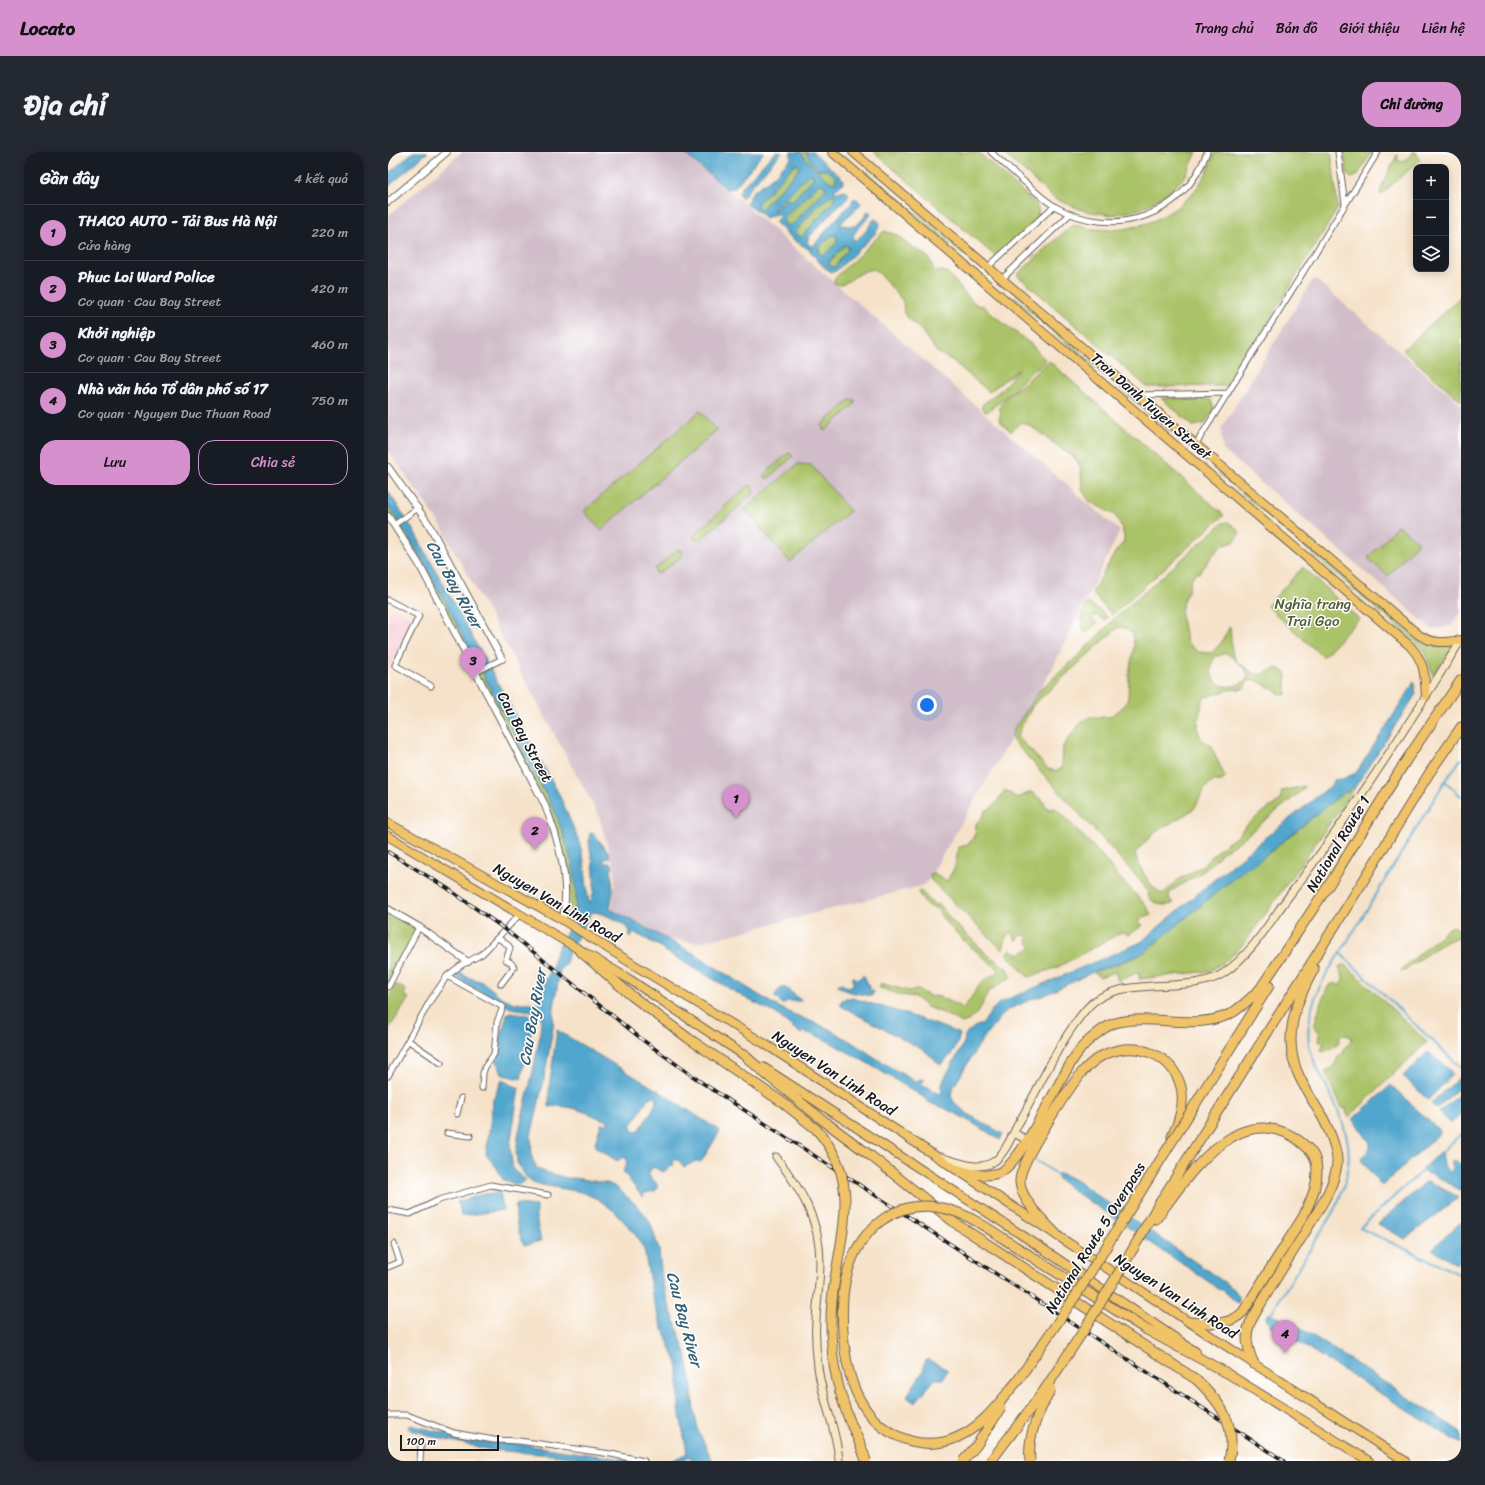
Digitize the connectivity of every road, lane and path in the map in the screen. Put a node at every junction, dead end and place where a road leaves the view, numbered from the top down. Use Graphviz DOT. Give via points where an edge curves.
graph roads {
  1 [pos="447,152"];
  2 [pos="832,152"];
  3 [pos="853,152"];
  4 [pos="991,152"];
  5 [pos="1207,152"];
  6 [pos="1338,152"];
  7 [pos="1378,152"];
  8 [pos="388,202"];
  9 [pos="1345,204"];
  10 [pos="1054,206"];
  11 [pos="1070,214"];
  12 [pos="988,267"];
  13 [pos="999,276"];
  14 [pos="986,284"];
  15 [pos="1228,393"];
  16 [pos="1138,395"];
  17 [pos="1196,444"];
  18 [pos="1187,456"];
  19 [pos="388,467"];
  20 [pos="418,508"];
  21 [pos="388,516"];
  22 [pos="394,525"];
  23 [pos="388,600"];
  24 [pos="1461,640"];
  25 [pos="502,658"];
  26 [pos="476,672"];
  27 [pos="1461,680"];
  28 [pos="431,686"];
  29 [pos="1426,696"];
  30 [pos="1461,727"];
  31 [pos="388,823"];
  32 [pos="388,836"];
  33 [pos="1338,871"];
  34 [pos="1362,883"];
  35 [pos="388,909"];
  36 [pos="520,914"];
  37 [pos="563,920"];
  38 [pos="419,927"];
  39 [pos="498,938"];
  40 [pos="579,950"];
  41 [pos="468,962"];
  42 [pos="447,976"];
  43 [pos="501,984"];
  44 [pos="388,987"];
  45 [pos="1244,1026"];
  46 [pos="408,1041"];
  47 [pos="744,1055"];
  48 [pos="441,1063"];
  49 [pos="389,1072"];
  50 [pos="482,1088"];
  51 [pos="461,1098"];
  52 [pos="457,1114"];
  53 [pos="447,1133"];
  54 [pos="1014,1133"];
  55 [pos="470,1136"];
  56 [pos="1027,1140"];
  57 [pos="936,1156"];
  58 [pos="776,1157"];
  59 [pos="956,1169"];
  60 [pos="548,1195"];
  61 [pos="1138,1196"];
  62 [pos="388,1210"];
  63 [pos="1058,1236"];
  64 [pos="394,1244"];
  65 [pos="1133,1249"];
  66 [pos="388,1266"];
  67 [pos="1189,1322"];
  68 [pos="1086,1327"];
  69 [pos="1254,1364"];
  70 [pos="1225,1372"];
  71 [pos="1021,1376"];
  72 [pos="388,1416"];
  73 [pos="421,1446"];
  74 [pos="420,1461"];
  75 [pos="644,1461"];
  76 [pos="839,1461"];
  77 [pos="866,1461"];
  78 [pos="963,1461"];
  79 [pos="991,1461"];
  80 [pos="1030,1461"];
  81 [pos="1229,1461"];
  82 [pos="1368,1461"];
  83 [pos="1405,1461"];
  1 -- 8 [label="street"];
  2 -- 14 [label="main road, Tran Danh Tuyen Street"];
  3 -- 12 [label="main road, Tran Danh Tuyen Street"];
  4 -- 10 [label="street"];
  5 -- 11 [label="street" via="1204,162 1184,191 1155,212 1122,222 1086,220"];
  6 -- 9 [label="street"];
  7 -- 9 [label="street"];
  9 -- 15 [label="street"];
  10 -- 11 [label="street"];
  10 -- 12 [label="street"];
  11 -- 13 [label="street"];
  12 -- 13 [label="main road, Tran Danh Tuyen Street"];
  13 -- 14 [label="main road"];
  13 -- 16 [label="main road, Tran Danh Tuyen Street"];
  14 -- 18 [label="main road, Tran Danh Tuyen Street"];
  15 -- 16 [label="street"];
  15 -- 17 [label="street"];
  16 -- 17 [label="main road, Tran Danh Tuyen Street"];
  17 -- 18 [label="main road"];
  17 -- 24 [label="main road, Tran Danh Tuyen Street" via="1419,635 1440,643"];
  18 -- 29 [label="main road, Tran Danh Tuyen Street" via="1410,646 1422,661"];
  19 -- 20 [label="street"];
  20 -- 22 [label="street"];
  20 -- 25 [label="street"];
  21 -- 22 [label="street, Cau Bay Street"];
  22 -- 26 [label="street, Cau Bay Street" via="419,564"];
  23 -- 28 [label="street" via="419,616 395,665"];
  24 -- 29 [label="main road"];
  25 -- 26 [label="street"];
  26 -- 37 [label="street, Cau Bay Street" via="535,784 554,827 565,880"];
  27 -- 33 [label="highway, National Route 1" via="1407,758"];
  29 -- 54 [label="main road" via="1377,772 1298,885 1247,952 1224,973 1209,980 1132,988 1108,994 1089,1006 1070,1032"];
  30 -- 34 [label="highway" via="1430,772"];
  31 -- 37 [label="main road, Nguyen Van Linh Road"];
  32 -- 36 [label="main road, Nguyen Van Linh Road"];
  33 -- 45 [label="highway, National Route 1"];
  33 -- 56 [label="highway" via="1260,989 1245,1003 1230,1014 1212,1020 1133,1021 1114,1024 1094,1036 1079,1051"];
  34 -- 65 [label="highway"];
  34 -- 69 [label="highway" via="1302,991 1292,1021 1290,1041 1299,1077 1327,1125 1334,1143 1337,1162 1334,1181 1323,1202 1249,1327 1247,1343"];
  35 -- 38 [label="street"];
  36 -- 39 [label="street"];
  36 -- 40 [label="main road, Nguyen Van Linh Road"];
  37 -- 57 [label="main road, Nguyen Van Linh Road" via="765,1044"];
  38 -- 41 [label="street"];
  38 -- 44 [label="street"];
  39 -- 41 [label="street" via="482,954"];
  39 -- 43 [label="street" via="510,948 506,960 514,967"];
  40 -- 47 [label="main road, Nguyen Van Linh Road"];
  40 -- 77 [label="highway, bridge" via="632,996 688,1038 782,1102 816,1129 834,1152 845,1191 846,1208 832,1299 832,1347 840,1393"];
  41 -- 42 [label="street"];
  42 -- 46 [label="street"];
  42 -- 50 [label="street" via="503,1007 497,1022 494,1054 485,1067"];
  45 -- 61 [label="highway, National Route 5 Overpass, bridge"];
  46 -- 48 [label="street"];
  46 -- 49 [label="street"];
  47 -- 70 [label="main road, Nguyen Van Linh Road" via="1028,1239"];
  47 -- 81 [label="highway, bridge" via="955,1223 1197,1380 1218,1402 1229,1421 1232,1440"];
  51 -- 52 [label="street"];
  53 -- 55 [label="street"];
  54 -- 56 [label="main road"];
  54 -- 57 [label="main road" via="1000,1156 986,1165 976,1166"];
  56 -- 59 [label="highway" via="1012,1164 999,1173 979,1175"];
  57 -- 59 [label="main road, Nguyen Van Linh Road"];
  58 -- 76 [label="main road" via="805,1198 817,1235 820,1262 816,1332 818,1368 836,1435"];
  59 -- 63 [label="main road, Nguyen Van Linh Road"];
  60 -- 62 [label="street" via="491,1185 439,1200 410,1214"];
  61 -- 63 [label="highway, bridge" via="1178,1122 1181,1087 1174,1073 1160,1058 1143,1049 1131,1048 1106,1054 1090,1064 1067,1091 1020,1175 1021,1189 1035,1212"];
  61 -- 71 [label="highway, National Route 5 Overpass, bridge" via="1075,1297"];
  63 -- 67 [label="main road, Nguyen Van Linh Road"];
  64 -- 66 [label="street" via="400,1262"];
  65 -- 67 [label="highway" via="1191,1173 1232,1136 1262,1127 1277,1129 1297,1138 1311,1150 1317,1172 1316,1186 1310,1202 1246,1308 1233,1320 1217,1323"];
  65 -- 68 [label="highway, bridge"];
  67 -- 69 [label="main road, Nguyen Van Linh Road"];
  68 -- 79 [label="highway, bridge" via="1043,1392"];
  68 -- 80 [label="highway, bridge" via="1035,1422 1031,1435"];
  69 -- 83 [label="main road, Nguyen Van Linh Road"];
  70 -- 71 [label="highway, bridge" via="1147,1330 982,1225 950,1210 931,1206 915,1207 885,1217 876,1224 855,1253 845,1284 842,1315 847,1361 857,1395 873,1418 898,1437 920,1443 946,1441 958,1437 986,1417"];
  70 -- 82 [label="main road, Nguyen Van Linh Road"];
  71 -- 78 [label="highway, National Route 5 Overpass, bridge" via="976,1446"];
  72 -- 75 [label="street" via="408,1415 454,1433 611,1454"];
  73 -- 74 [label="street"];
}
